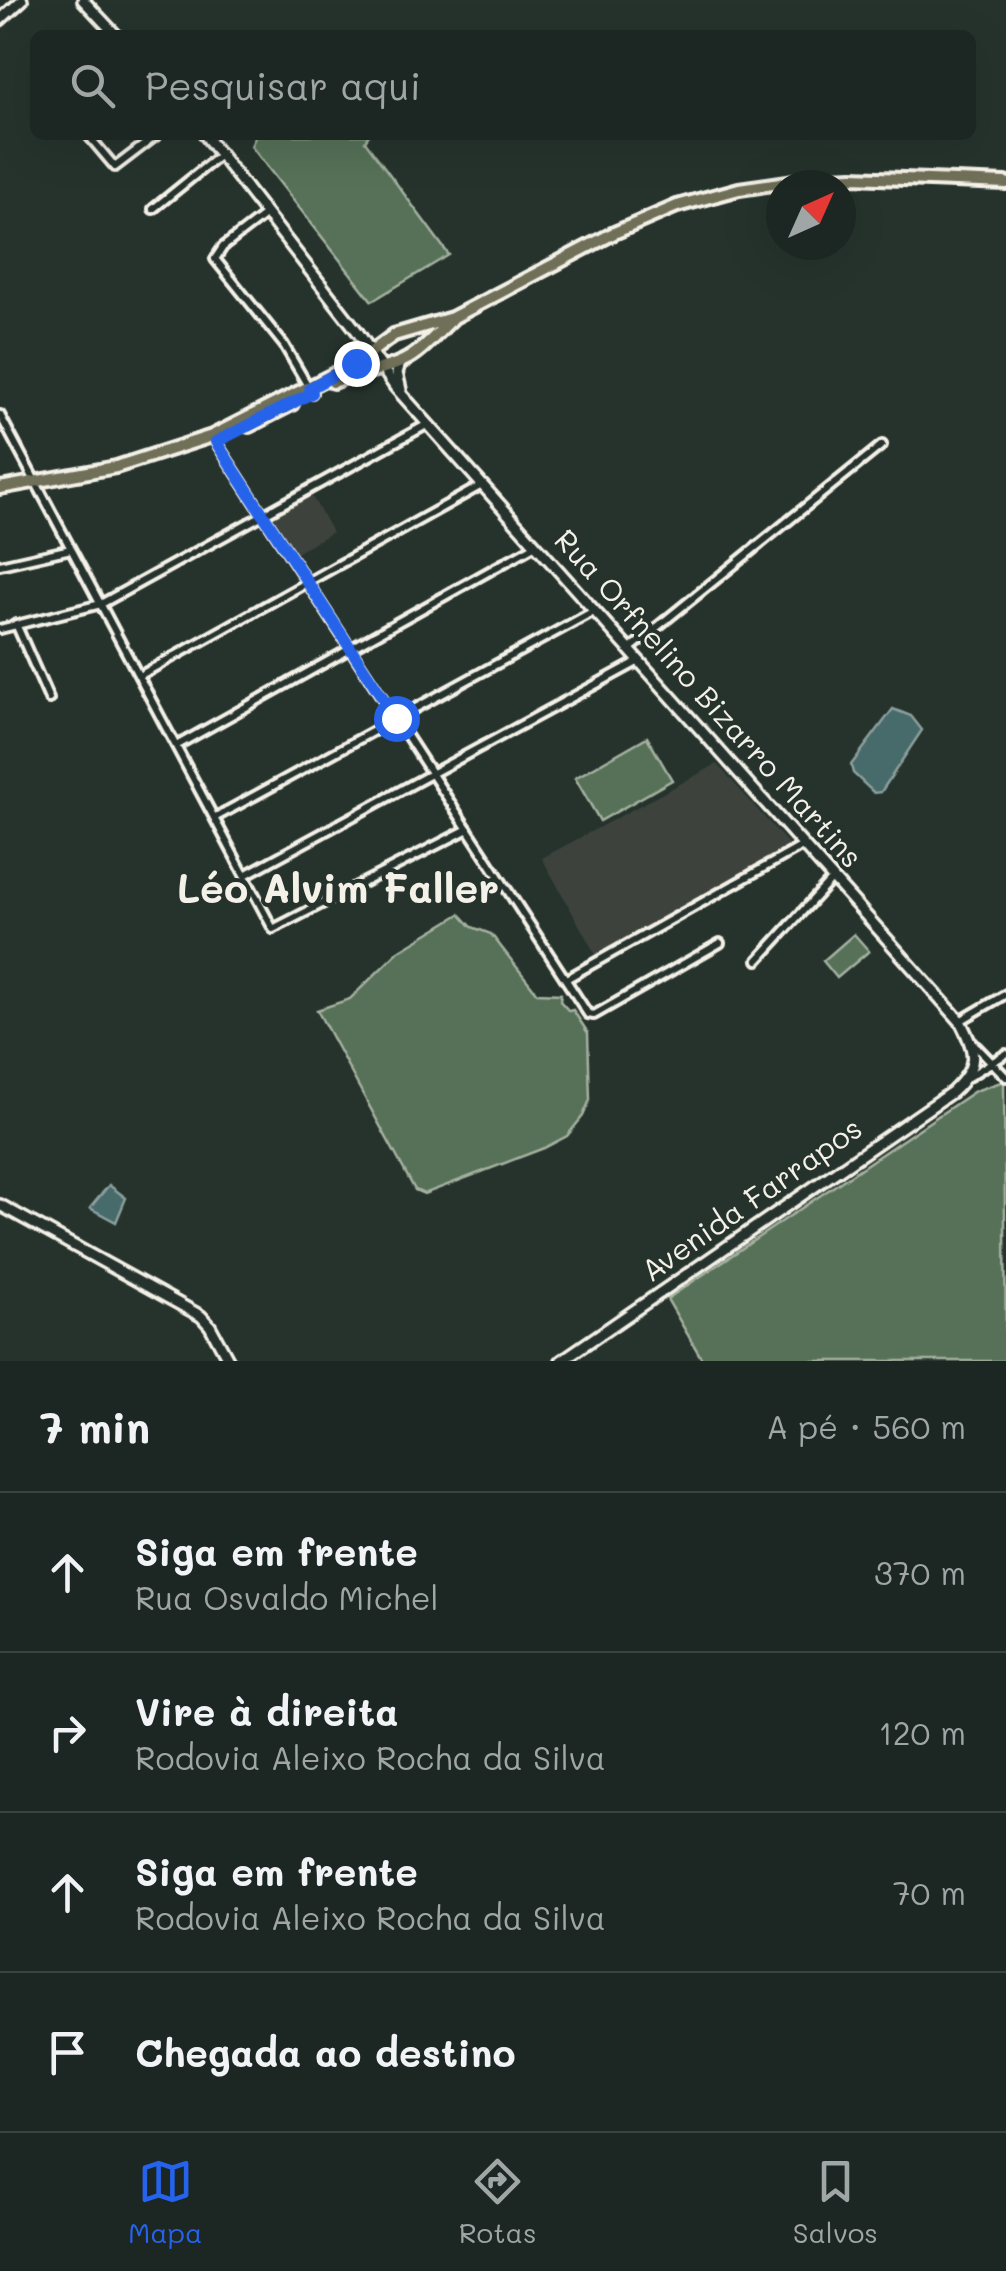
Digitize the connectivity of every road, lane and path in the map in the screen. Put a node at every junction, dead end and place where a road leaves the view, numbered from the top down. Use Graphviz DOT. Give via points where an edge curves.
graph roads {
  1 [pos="22,0"];
  2 [pos="84,0"];
  3 [pos="0,20"];
  4 [pos="111,30"];
  5 [pos="92,140"];
  6 [pos="151,140"];
  7 [pos="209,140"];
  8 [pos="220,155"];
  9 [pos="1006,183"];
  10 [pos="153,209"];
  11 [pos="266,214"];
  12 [pos="452,318"];
  13 [pos="357,331"];
  14 [pos="403,332"];
  15 [pos="383,340"];
  16 [pos="371,352"];
  17 [pos="414,355"];
  18 [pos="400,363"];
  19 [pos="380,368"];
  20 [pos="311,390"];
  21 [pos="402,393"];
  22 [pos="0,415"];
  23 [pos="429,423"];
  24 [pos="214,439"];
  25 [pos="882,446"];
  26 [pos="484,484"];
  27 [pos="38,485"];
  28 [pos="0,492"];
  29 [pos="263,514"];
  30 [pos="537,544"];
  31 [pos="71,549"];
  32 [pos="0,565"];
  33 [pos="307,582"];
  34 [pos="101,604"];
  35 [pos="595,610"];
  36 [pos="16,624"];
  37 [pos="0,629"];
  38 [pos="350,648"];
  39 [pos="630,649"];
  40 [pos="640,660"];
  41 [pos="139,676"];
  42 [pos="49,698"];
  43 [pos="396,718"];
  44 [pos="176,746"];
  45 [pos="432,773"];
  46 [pos="214,818"];
  47 [pos="468,829"];
  48 [pos="804,845"];
  49 [pos="244,875"];
  50 [pos="833,878"];
  51 [pos="720,943"];
  52 [pos="758,960"];
  53 [pos="566,979"];
  54 [pos="1006,994"];
  55 [pos="960,1021"];
  56 [pos="972,1042"];
  57 [pos="1006,1054"];
  58 [pos="992,1063"];
  59 [pos="968,1076"];
  60 [pos="1006,1078"];
  61 [pos="0,1205"];
  62 [pos="229,1361"];
  63 [pos="561,1361"];
  1 -- 3 [label="street"];
  2 -- 4 [label="street"];
  5 -- 6 [label="street" via="115,168"];
  7 -- 8 [label="street, Rua Orfnelino Bizarro Martins"];
  8 -- 10 [label="street"];
  8 -- 11 [label="street, Rua Orfnelino Bizarro Martins"];
  9 -- 12 [label="main road" via="853,177 739,189 647,218"];
  11 -- 13 [label="street, Rua Orfnelino Bizarro Martins"];
  11 -- 20 [label="street" via="223,247 216,262 284,345"];
  12 -- 14 [label="main road"];
  12 -- 17 [label="main road"];
  13 -- 15 [label="street"];
  13 -- 16 [label="street, Rua Orfnelino Bizarro Martins"];
  14 -- 15 [label="main road"];
  14 -- 17 [label="main road" via="416,344"];
  15 -- 16 [label="main road"];
  16 -- 19 [label="street, Rua Orfnelino Bizarro Martins"];
  16 -- 20 [label="main road"];
  17 -- 18 [label="main road"];
  18 -- 19 [label="main road"];
  18 -- 21 [label="street"];
  19 -- 20 [label="main road"];
  19 -- 21 [label="street, Rua Orfnelino Bizarro Martins"];
  20 -- 24 [label="main road"];
  21 -- 23 [label="street, Rua Orfnelino Bizarro Martins"];
  22 -- 27 [label="street"];
  23 -- 26 [label="street, Rua Orfnelino Bizarro Martins"];
  23 -- 29 [label="street"];
  24 -- 27 [label="main road" via="117,474"];
  24 -- 29 [label="street"];
  25 -- 39 [label="street"];
  26 -- 30 [label="street, Rua Orfnelino Bizarro Martins"];
  26 -- 33 [label="street"];
  27 -- 28 [label="main road"];
  27 -- 31 [label="street"];
  29 -- 33 [label="street"];
  29 -- 34 [label="street"];
  30 -- 35 [label="street, Rua Orfnelino Bizarro Martins"];
  30 -- 38 [label="street"];
  31 -- 32 [label="street"];
  31 -- 34 [label="street"];
  33 -- 38 [label="street"];
  33 -- 41 [label="street"];
  34 -- 36 [label="street"];
  34 -- 41 [label="street"];
  35 -- 39 [label="street, Rua Orfnelino Bizarro Martins"];
  35 -- 43 [label="street"];
  36 -- 37 [label="street"];
  36 -- 42 [label="street"];
  38 -- 43 [label="street"];
  38 -- 44 [label="street"];
  39 -- 40 [label="street, Rua Orfnelino Bizarro Martins"];
  40 -- 45 [label="street"];
  40 -- 48 [label="street, Rua Orfnelino Bizarro Martins"];
  41 -- 44 [label="street"];
  43 -- 45 [label="street"];
  43 -- 46 [label="street"];
  44 -- 46 [label="street"];
  45 -- 47 [label="street"];
  45 -- 49 [label="street"];
  46 -- 49 [label="street"];
  47 -- 49 [label="street" via="273,929"];
  47 -- 53 [label="street"];
  48 -- 50 [label="street, Rua Orfnelino Bizarro Martins"];
  48 -- 53 [label="street"];
  50 -- 52 [label="street"];
  50 -- 55 [label="street, Rua Orfnelino Bizarro Martins"];
  51 -- 53 [label="street" via="590,1016"];
  54 -- 55 [label="street"];
  55 -- 56 [label="street, Rua Orfnelino Bizarro Martins"];
  56 -- 58 [label="street"];
  56 -- 59 [label="street"];
  57 -- 58 [label="street, Avenida Farrapos"];
  58 -- 59 [label="street, Avenida Farrapos"];
  58 -- 60 [label="street"];
  59 -- 63 [label="street, Avenida Farrapos"];
  61 -- 62 [label="street" via="201,1316"];
}
